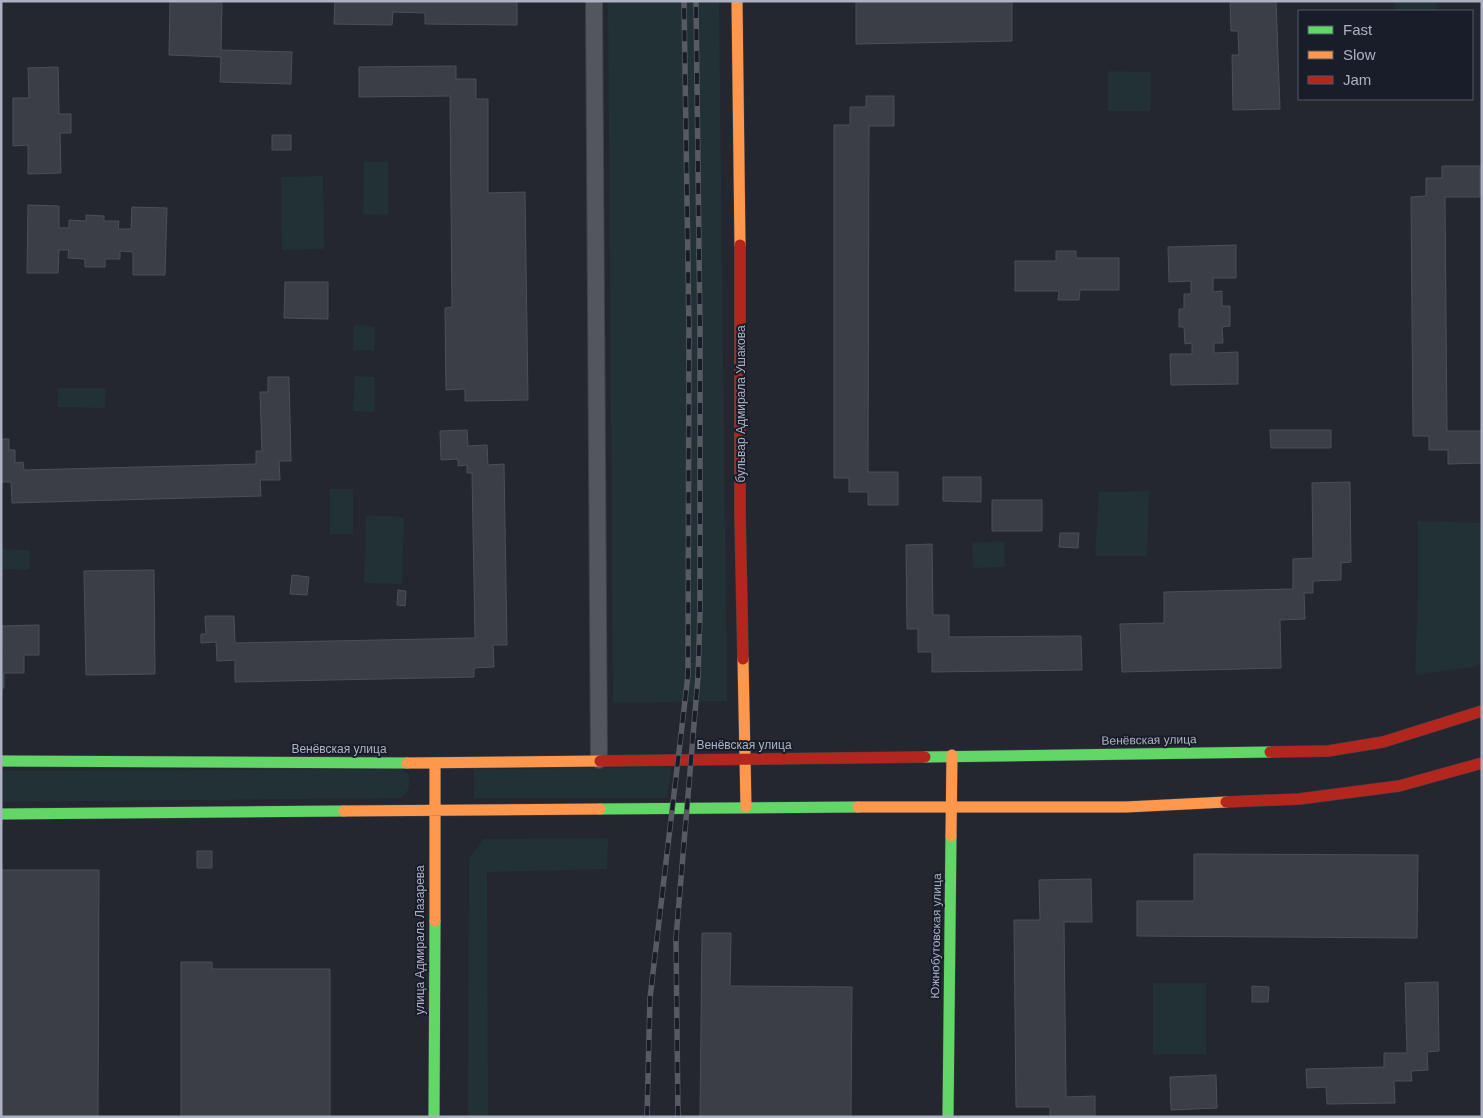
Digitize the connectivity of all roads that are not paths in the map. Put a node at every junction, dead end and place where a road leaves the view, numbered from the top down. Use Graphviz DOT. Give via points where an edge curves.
graph roads {
  1 [pos="594,1"];
  2 [pos="737,1"];
  3 [pos="1482,711"];
  4 [pos="952,756"];
  5 [pos="745,759"];
  6 [pos="599,760"];
  7 [pos="1,761"];
  8 [pos="435,763"];
  9 [pos="1482,763"];
  10 [pos="951,807"];
  11 [pos="746,808"];
  12 [pos="434,811"];
  13 [pos="1,814"];
  14 [pos="434,1117"];
  15 [pos="948,1117"];
  1 -- 6 [label="street"];
  2 -- 5 [label="main road, бульвар Адмирала Ушакова"];
  3 -- 4 [label="main road, Венёвская улица" via="1383,742 1328,751"];
  4 -- 5 [label="main road, Венёвская улица"];
  4 -- 10 [label="main road, Южнобутовская улица"];
  5 -- 6 [label="main road, Венёвская улица"];
  5 -- 11 [label="main road, бульвар Адмирала Ушакова"];
  6 -- 8 [label="main road, Венёвская улица"];
  7 -- 8 [label="main road, Венёвская улица"];
  8 -- 12 [label="main road, улица Адмирала Лазарева"];
  9 -- 10 [label="main road" via="1399,786 1299,798 1126,807"];
  10 -- 11 [label="main road"];
  10 -- 15 [label="main road, Южнобутовская улица"];
  11 -- 12 [label="main road"];
  12 -- 13 [label="main road"];
  12 -- 14 [label="main road, улица Адмирала Лазарева"];
}
